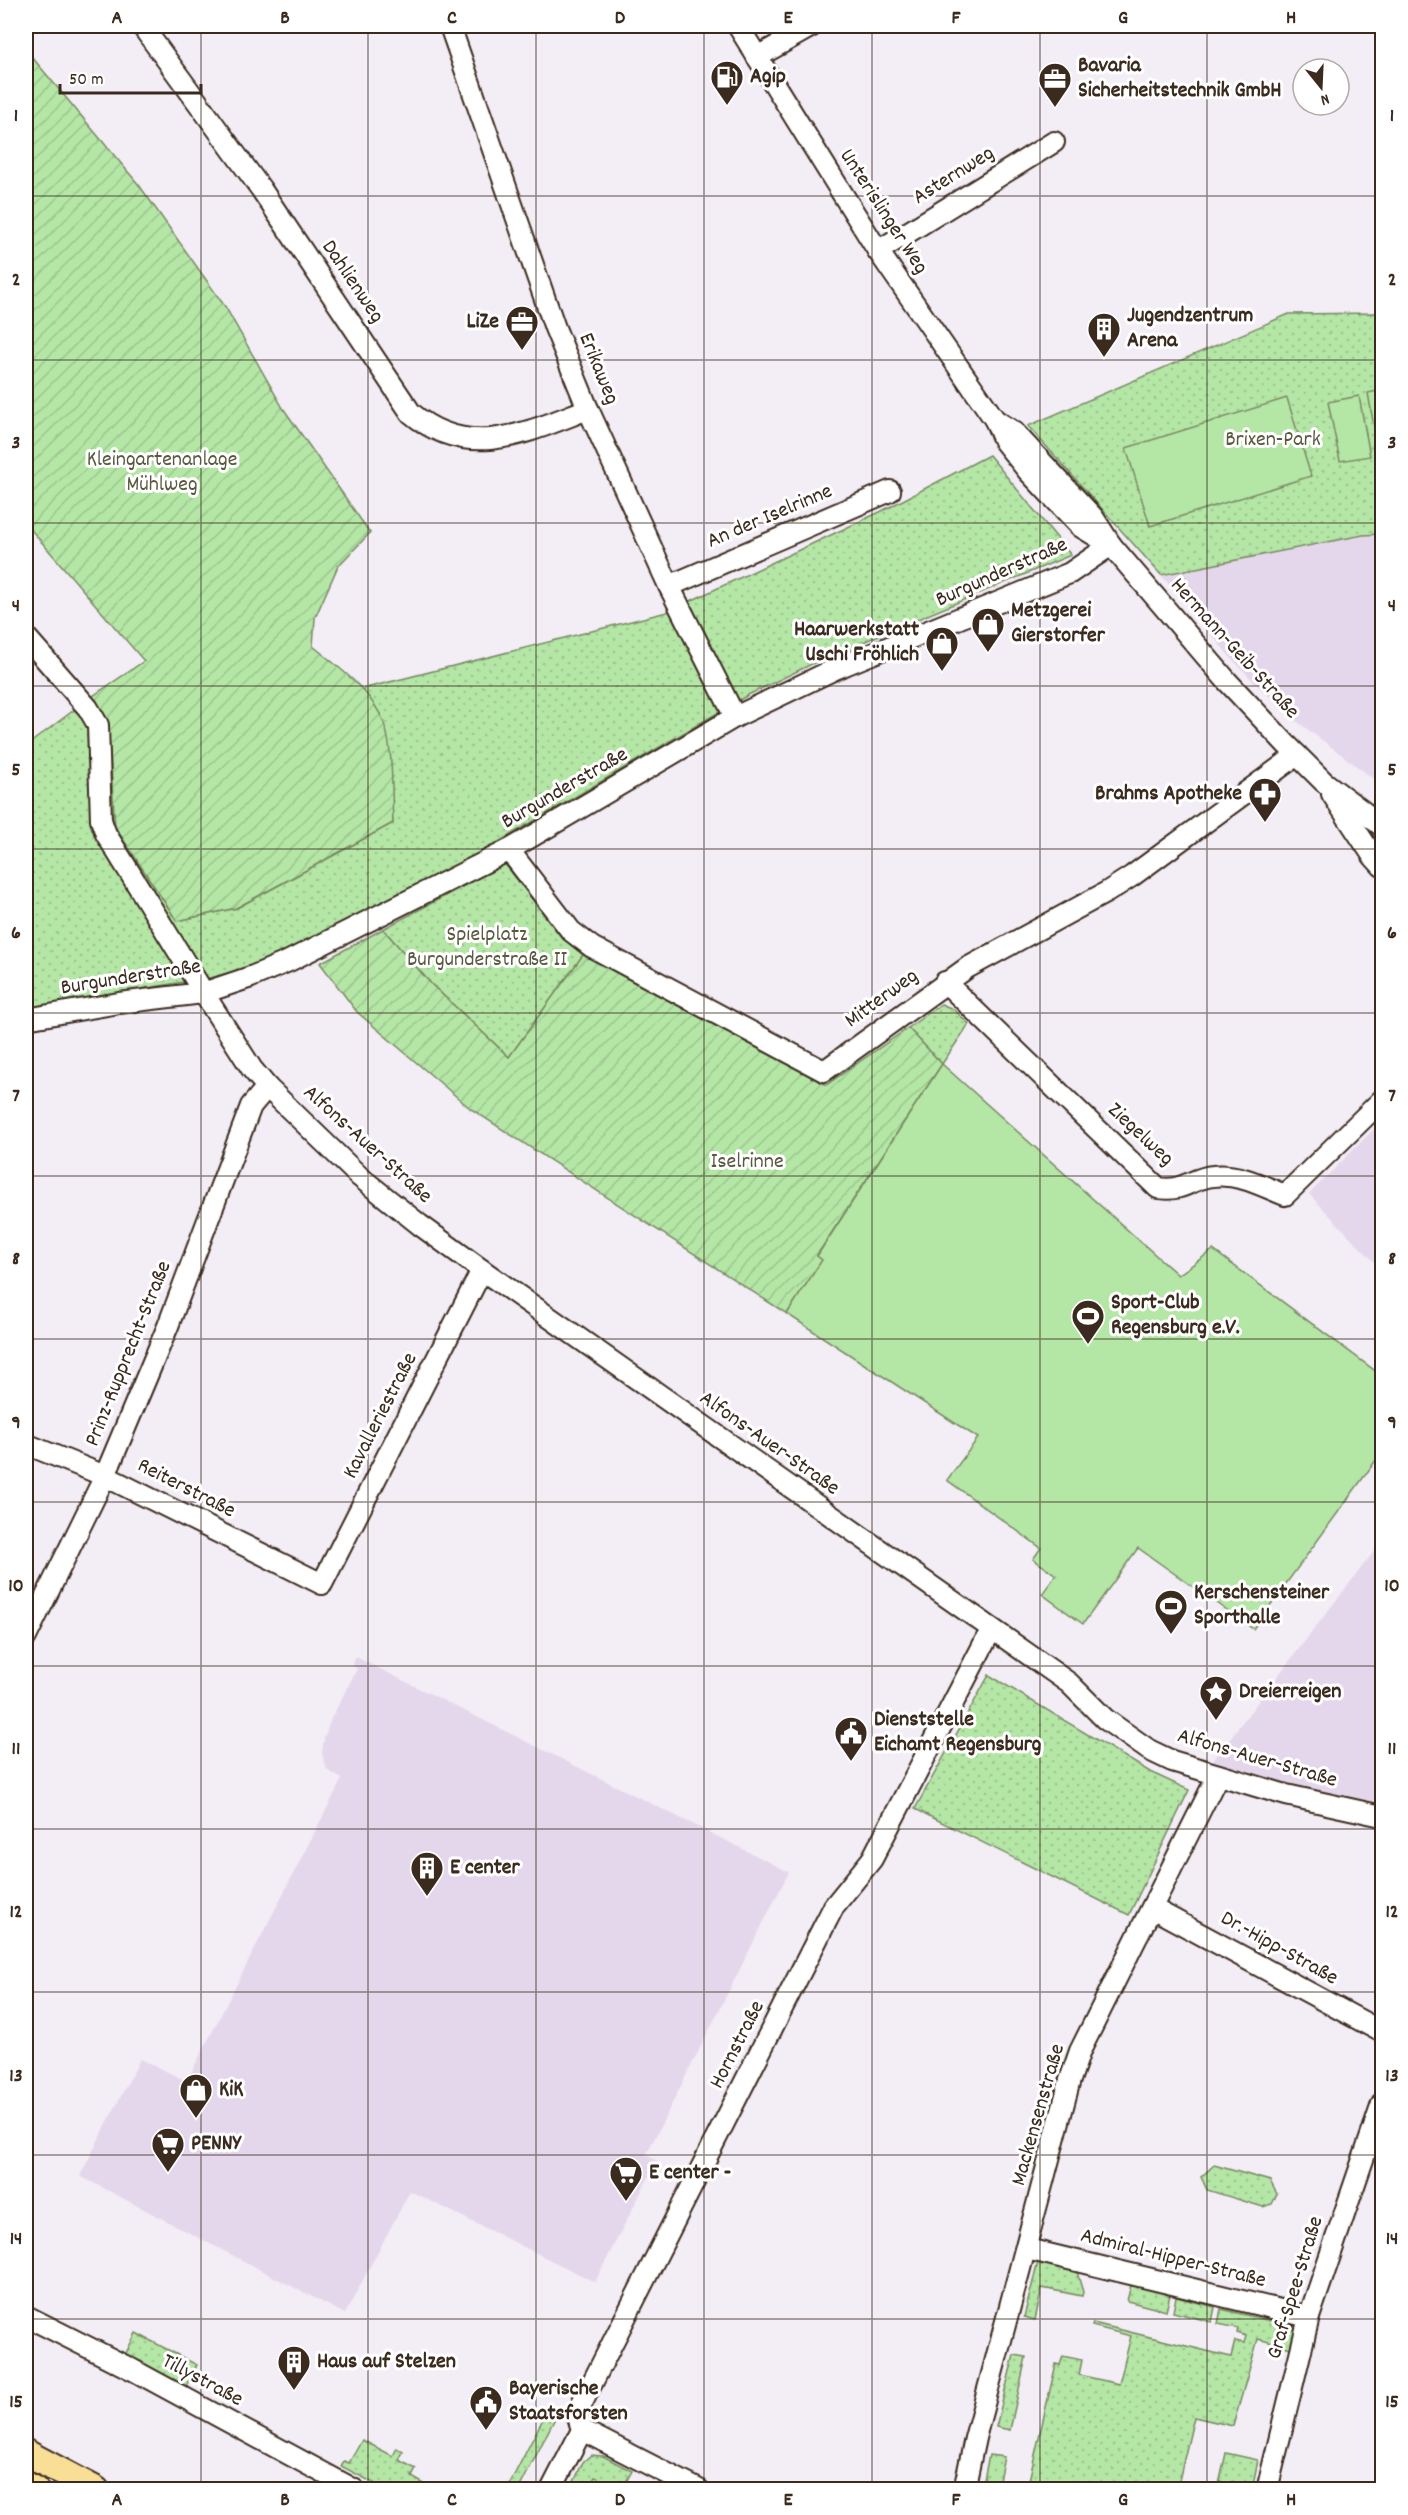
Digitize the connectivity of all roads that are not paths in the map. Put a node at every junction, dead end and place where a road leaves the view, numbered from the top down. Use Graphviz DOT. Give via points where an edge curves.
graph roads {
  1 [pos="142,26"];
  2 [pos="450,26"];
  3 [pos="738,26"];
  4 [pos="812,26"];
  5 [pos="757,57"];
  6 [pos="1054,142"];
  7 [pos="878,251"];
  8 [pos="588,409"];
  9 [pos="890,491"];
  10 [pos="1111,545"];
  11 [pos="669,586"];
  12 [pos="26,637"];
  13 [pos="735,717"];
  14 [pos="1297,755"];
  15 [pos="1324,782"];
  16 [pos="1383,826"];
  17 [pos="509,850"];
  18 [pos="1383,867"];
  19 [pos="945,982"];
  20 [pos="203,993"];
  21 [pos="26,1019"];
  22 [pos="267,1087"];
  23 [pos="1383,1100"];
  24 [pos="482,1270"];
  25 [pos="26,1444"];
  26 [pos="105,1476"];
  27 [pos="322,1584"];
  28 [pos="991,1630"];
  29 [pos="26,1637"];
  30 [pos="1218,1775"];
  31 [pos="1383,1816"];
  32 [pos="1152,1908"];
  33 [pos="1383,2032"];
  34 [pos="1383,2104"];
  35 [pos="1027,2249"];
  36 [pos="26,2316"];
  37 [pos="1309,2317"];
  38 [pos="582,2430"];
  39 [pos="26,2453"];
  40 [pos="26,2485"];
  41 [pos="35,2490"];
  42 [pos="96,2490"];
  43 [pos="355,2490"];
  44 [pos="551,2490"];
  45 [pos="699,2490"];
  46 [pos="964,2490"];
  47 [pos="1267,2490"];
  1 -- 8 [label="street, Dahlienweg" via="261,189 411,413 428,427 480,441 531,431"];
  2 -- 8 [label="street, Erikaweg" via="555,328"];
  3 -- 5 [label="street, Unterislinger Weg"];
  4 -- 5 [label="street"];
  5 -- 7 [label="street, Unterislinger Weg"];
  6 -- 7 [label="street, Asternweg"];
  7 -- 10 [label="street, Unterislinger Weg" via="995,420 1004,441 1081,527"];
  8 -- 11 [label="street, Erikaweg"];
  9 -- 11 [label="street, An der Iselrinne"];
  10 -- 13 [label="street, Burgunderstraße" via="1070,573 836,669"];
  10 -- 14 [label="street, Hermann-Geib-Straße" via="1227,681"];
  11 -- 13 [label="street, Erikaweg"];
  12 -- 20 [label="street, Alfons-Auer-Straße" via="88,708 98,725 101,820 106,834"];
  13 -- 17 [label="street, Burgunderstraße"];
  14 -- 15 [label="street, Hermann-Geib-Straße"];
  14 -- 19 [label="street, Mitterweg" via="1107,892"];
  15 -- 16 [label="street, Hermann-Geib-Straße"];
  15 -- 18 [label="street, Hermann-Geib-Straße"];
  17 -- 19 [label="street, Mitterweg" via="571,931 592,947 824,1071"];
  17 -- 20 [label="street, Burgunderstraße" via="289,961"];
  19 -- 23 [label="street, Ziegelweg" via="1158,1188 1172,1190 1211,1176 1236,1175 1285,1195"];
  20 -- 21 [label="street, Burgunderstraße"];
  20 -- 22 [label="street, Alfons-Auer-Straße"];
  22 -- 24 [label="street, Alfons-Auer-Straße" via="360,1177"];
  22 -- 26 [label="street, Prinz-Rupprecht-Straße" via="251,1106 168,1326"];
  24 -- 27 [label="street, Kavalleriestraße"];
  24 -- 28 [label="street, Alfons-Auer-Straße"];
  25 -- 26 [label="street, Reiterstraße"];
  26 -- 27 [label="street, Reiterstraße"];
  26 -- 29 [label="street, Prinz-Rupprecht-Straße"];
  28 -- 30 [label="street, Alfons-Auer-Straße" via="1069,1683 1105,1719 1149,1750"];
  28 -- 38 [label="street, Hornstraße" via="872,1859 834,1906 577,2413"];
  30 -- 31 [label="street, Alfons-Auer-Straße" via="1286,1795"];
  30 -- 32 [label="street, Mackensenstraße"];
  32 -- 33 [label="street, Dr.-Hipp-Straße"];
  32 -- 35 [label="street, Mackensenstraße" via="1080,2051"];
  34 -- 37 [label="street, Graf-Spee-Straße"];
  35 -- 37 [label="street, Admiral-Hipper-Straße"];
  35 -- 46 [label="street, Mackensenstraße"];
  36 -- 43 [label="street, Tillystraße"];
  37 -- 47 [label="street, Graf-Spee-Straße"];
  38 -- 44 [label="street, Hornstraße"];
  38 -- 45 [label="street"];
  39 -- 42 [label="main road"];
  40 -- 41 [label="main road"];
}
